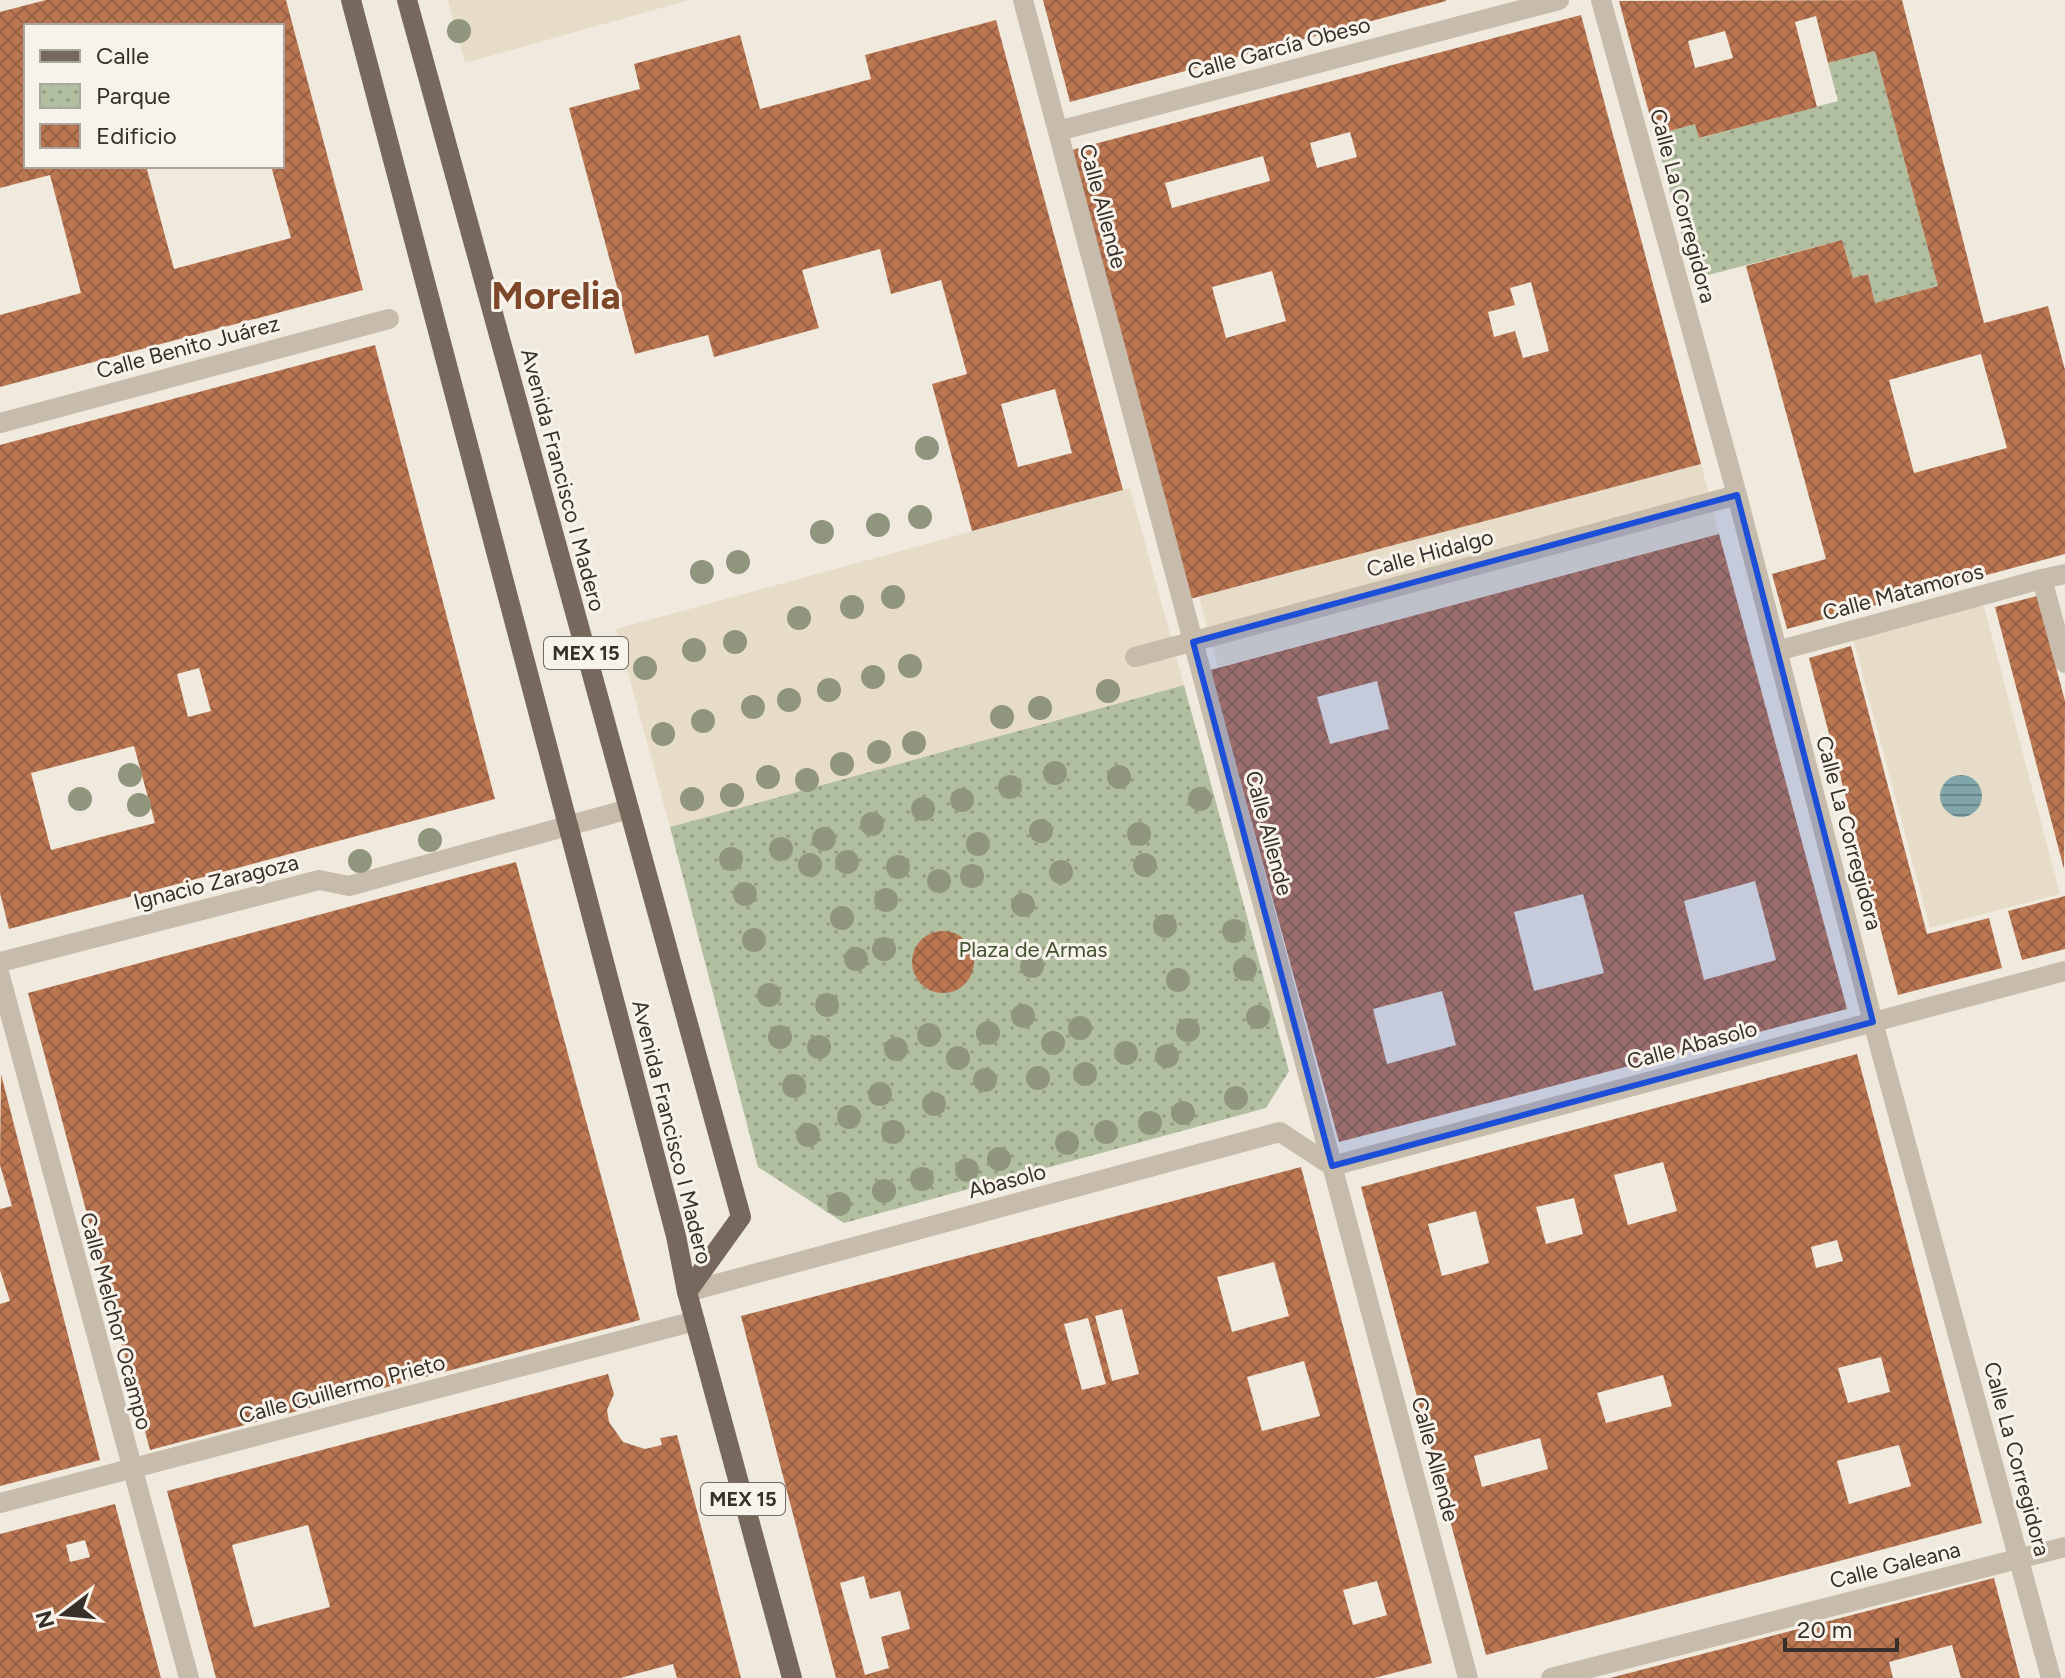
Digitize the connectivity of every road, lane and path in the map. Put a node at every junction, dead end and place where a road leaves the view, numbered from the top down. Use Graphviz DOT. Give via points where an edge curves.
graph roads {
  1 [pos="351,0"];
  2 [pos="407,0"];
  3 [pos="1023,0"];
  4 [pos="1559,0"];
  5 [pos="1601,0"];
  6 [pos="1058,131"];
  7 [pos="389,319"];
  8 [pos="0,423"];
  9 [pos="1737,495"];
  10 [pos="2065,574"];
  11 [pos="2042,579"];
  12 [pos="1193,642"];
  13 [pos="1777,651"];
  14 [pos="1135,657"];
  15 [pos="2065,663"];
  16 [pos="629,809"];
  17 [pos="567,826"];
  18 [pos="0,962"];
  19 [pos="2065,971"];
  20 [pos="0,976"];
  21 [pos="1873,1022"];
  22 [pos="1332,1166"];
  23 [pos="687,1292"];
  24 [pos="695,1321"];
  25 [pos="131,1469"];
  26 [pos="0,1503"];
  27 [pos="2065,1547"];
  28 [pos="2019,1559"];
  29 [pos="189,1678"];
  30 [pos="792,1678"];
  31 [pos="1468,1678"];
  32 [pos="1551,1678"];
  33 [pos="2051,1678"];
  1 -- 17 [label="main road, Avenida Francisco I Madero / MEX 15"];
  2 -- 16 [label="main road, Avenida Francisco I Madero / MEX 15"];
  3 -- 6 [label="street, Calle Allende"];
  4 -- 6 [label="street, Calle García Obeso"];
  5 -- 9 [label="street, Calle La Corregidora"];
  6 -- 12 [label="street, Calle Allende"];
  7 -- 8 [label="street, Calle Benito Juárez"];
  9 -- 12 [label="street, Calle Hidalgo"];
  9 -- 13 [label="street, Calle La Corregidora"];
  10 -- 11 [label="street, Calle Matamoros"];
  11 -- 13 [label="street, Calle Matamoros"];
  11 -- 15 [label="street"];
  12 -- 14 [label="street, Calle Hidalgo"];
  12 -- 22 [label="street, Calle Allende"];
  13 -- 21 [label="street, Calle La Corregidora"];
  16 -- 17 [label="street, Ignacio Zaragoza"];
  16 -- 23 [label="main road, Avenida Francisco I Madero / MEX 15" via="741,1217"];
  17 -- 18 [label="street, Ignacio Zaragoza" via="349,886 319,880"];
  17 -- 23 [label="main road, Avenida Francisco I Madero / MEX 15"];
  19 -- 21 [label="street, Calle Abasolo"];
  20 -- 25 [label="street, Calle Melchor Ocampo"];
  21 -- 22 [label="street, Calle Abasolo"];
  21 -- 28 [label="street, Calle La Corregidora"];
  22 -- 23 [label="street, Abasolo" via="1280,1132"];
  22 -- 31 [label="street, Calle Allende"];
  23 -- 24 [label="main road"];
  24 -- 25 [label="street, Calle Guillermo Prieto"];
  24 -- 30 [label="main road, MEX 15"];
  25 -- 26 [label="street, Calle Guillermo Prieto"];
  25 -- 29 [label="street, Calle Melchor Ocampo"];
  27 -- 28 [label="street, Calle Galeana"];
  28 -- 32 [label="street, Calle Galeana"];
  28 -- 33 [label="street, Calle La Corregidora"];
}
